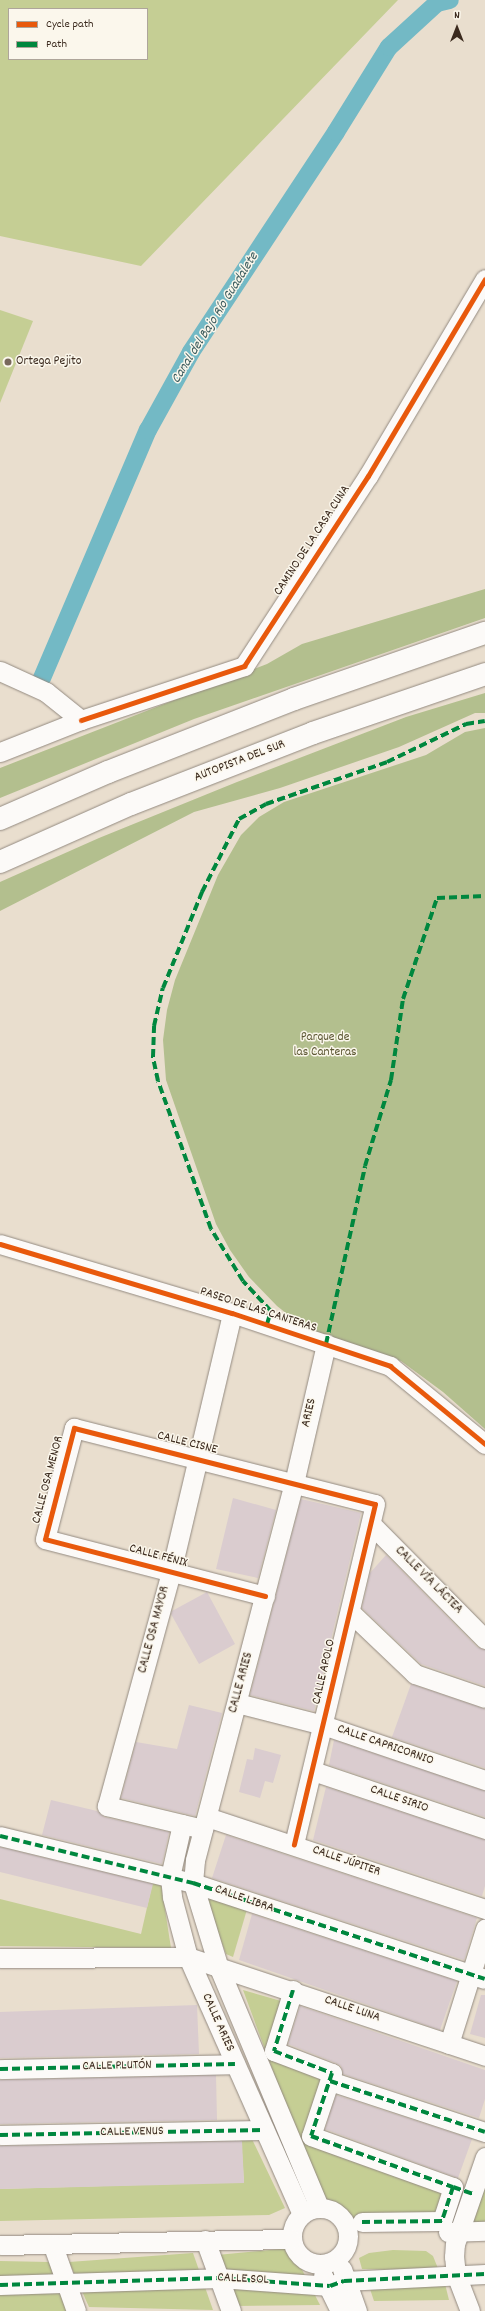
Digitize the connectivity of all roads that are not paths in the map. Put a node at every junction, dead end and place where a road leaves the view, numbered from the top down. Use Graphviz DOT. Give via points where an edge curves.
graph roads {
  1 [pos="485,279"];
  2 [pos="485,633"];
  3 [pos="0,671"];
  4 [pos="485,674"];
  5 [pos="81,720"];
  6 [pos="0,752"];
  7 [pos="0,819"];
  8 [pos="0,862"];
  9 [pos="0,1244"];
  10 [pos="232,1313"];
  11 [pos="326,1344"];
  12 [pos="74,1428"];
  13 [pos="485,1444"];
  14 [pos="199,1459"];
  15 [pos="294,1483"];
  16 [pos="375,1504"];
  17 [pos="370,1524"];
  18 [pos="45,1538"];
  19 [pos="171,1572"];
  20 [pos="265,1596"];
  21 [pos="350,1612"];
  22 [pos="485,1639"];
  23 [pos="485,1698"];
  24 [pos="237,1703"];
  25 [pos="323,1725"];
  26 [pos="313,1770"];
  27 [pos="485,1780"];
  28 [pos="107,1806"];
  29 [pos="205,1823"];
  30 [pos="182,1824"];
  31 [pos="485,1829"];
  32 [pos="0,1836"];
  33 [pos="294,1844"];
  34 [pos="170,1877"];
  35 [pos="193,1883"];
  36 [pos="485,1909"];
  37 [pos="485,1929"];
  38 [pos="188,1957"];
  39 [pos="1,1958"];
  40 [pos="218,1965"];
  41 [pos="478,1977"];
  42 [pos="293,1990"];
  43 [pos="449,2044"];
  44 [pos="485,2056"];
  45 [pos="235,2064"];
  46 [pos="0,2069"];
  47 [pos="330,2081"];
  48 [pos="264,2130"];
  49 [pos="485,2132"];
  50 [pos="0,2136"];
  51 [pos="485,2157"];
  52 [pos="453,2187"];
  53 [pos="473,2194"];
  54 [pos="310,2210"];
  55 [pos="355,2229"];
  56 [pos="485,2231"];
  57 [pos="459,2232"];
  58 [pos="205,2240"];
  59 [pos="291,2240"];
  60 [pos="0,2245"];
  61 [pos="53,2246"];
  62 [pos="340,2256"];
  63 [pos="312,2264"];
  64 [pos="485,2274"];
  65 [pos="456,2275"];
  66 [pos="219,2278"];
  67 [pos="337,2283"];
  68 [pos="65,2284"];
  69 [pos="0,2285"];
  70 [pos="76,2311"];
  71 [pos="231,2311"];
  72 [pos="340,2311"];
  73 [pos="357,2311"];
  74 [pos="470,2311"];
  1 -- 5 [label="street, CAMINO DE LA CASA CUNA" via="368,476 244,666"];
  2 -- 7 [label="highway" via="294,699 108,772"];
  3 -- 5 [label="street" via="46,692"];
  4 -- 8 [label="highway, AUTOPISTA DEL SUR" via="306,736 131,804"];
  5 -- 6 [label="street, CAMINO DE LA CASA CUNA"];
  9 -- 10 [label="street, PASEO DE LAS CANTERAS"];
  10 -- 11 [label="street, PASEO DE LAS CANTERAS"];
  10 -- 14 [label="street, CALLE OSA MAYOR"];
  11 -- 13 [label="street, PASEO DE LAS CANTERAS" via="390,1366"];
  11 -- 15 [label="street, ARIES"];
  12 -- 14 [label="street, CALLE CISNE"];
  12 -- 18 [label="street, CALLE OSA MENOR"];
  14 -- 15 [label="street, CALLE CISNE"];
  14 -- 19 [label="street, CALLE OSA MAYOR"];
  15 -- 16 [label="street, CALLE CISNE"];
  15 -- 20 [label="street, CALLE ARIES"];
  16 -- 17 [label="street, CALLE APOLO"];
  17 -- 21 [label="street, CALLE APOLO"];
  17 -- 22 [label="street, CALLE VÍA LÁCTEA"];
  18 -- 19 [label="street, CALLE FÉNIX"];
  19 -- 20 [label="street, CALLE FÉNIX"];
  19 -- 28 [label="street, CALLE OSA MAYOR"];
  20 -- 24 [label="street, CALLE ARIES"];
  21 -- 23 [label="street" via="415,1674"];
  21 -- 25 [label="street, CALLE APOLO"];
  24 -- 25 [label="street, CALLE CAPRICORNIO"];
  24 -- 29 [label="street, CALLE ARIES"];
  25 -- 26 [label="street, CALLE APOLO"];
  25 -- 27 [label="street, CALLE CAPRICORNIO"];
  26 -- 31 [label="street, CALLE SIRIO"];
  26 -- 33 [label="street, CALLE APOLO"];
  28 -- 30 [label="street, CALLE JÚPITER"];
  29 -- 30 [label="street, CALLE JÚPITER"];
  29 -- 33 [label="street, CALLE JÚPITER"];
  29 -- 35 [label="street, CALLE ARIES" via="195,1860"];
  30 -- 34 [label="street, CALLE ARIES"];
  32 -- 34 [label="street, CALLE LIBRA"];
  33 -- 36 [label="street, CALLE JÚPITER"];
  34 -- 35 [label="street, CALLE LIBRA"];
  34 -- 38 [label="street, CALLE ARIES" via="172,1897"];
  35 -- 40 [label="street, CALLE ARIES"];
  35 -- 41 [label="street, CALLE LIBRA"];
  37 -- 41 [label="street"];
  38 -- 39 [label="street"];
  38 -- 40 [label="street, CALLE LUNA"];
  38 -- 45 [label="street, CALLE ARIES"];
  40 -- 42 [label="street, CALLE LUNA"];
  40 -- 54 [label="street, CALLE ARIES"];
  41 -- 43 [label="street"];
  42 -- 43 [label="street, CALLE LUNA"];
  42 -- 47 [label="street" via="274,2051 332,2073"];
  43 -- 44 [label="street, CALLE LUNA"];
  45 -- 46 [label="street, CALLE PLUTÓN"];
  45 -- 48 [label="street, CALLE ARIES"];
  47 -- 49 [label="street"];
  47 -- 52 [label="street" via="311,2136"];
  48 -- 50 [label="street, CALLE VENUS"];
  48 -- 54 [label="street, CALLE ARIES"];
  51 -- 53 [label="street"];
  52 -- 53 [label="street"];
  52 -- 55 [label="street" via="442,2221"];
  53 -- 57 [label="street"];
  54 -- 55 [label="street" via="328,2208 339,2215 347,2226"];
  54 -- 59 [label="street" via="293,2225"];
  55 -- 57 [label="street"];
  55 -- 62 [label="street"];
  56 -- 57 [label="street"];
  57 -- 65 [label="street" via="454,2257"];
  58 -- 59 [label="street"];
  58 -- 61 [label="street"];
  58 -- 66 [label="street"];
  59 -- 63 [label="street" via="298,2254"];
  60 -- 61 [label="street"];
  61 -- 68 [label="street"];
  62 -- 63 [label="street" via="327,2264"];
  62 -- 67 [label="street"];
  63 -- 67 [label="street"];
  64 -- 65 [label="street, CALLE SOL"];
  65 -- 67 [label="street, CALLE SOL"];
  65 -- 74 [label="street"];
  66 -- 67 [label="street, CALLE SOL"];
  66 -- 68 [label="street, CALLE SOL"];
  66 -- 71 [label="street"];
  67 -- 72 [label="street"];
  67 -- 73 [label="street"];
  68 -- 69 [label="street, CALLE SOL"];
  68 -- 70 [label="street"];
}
